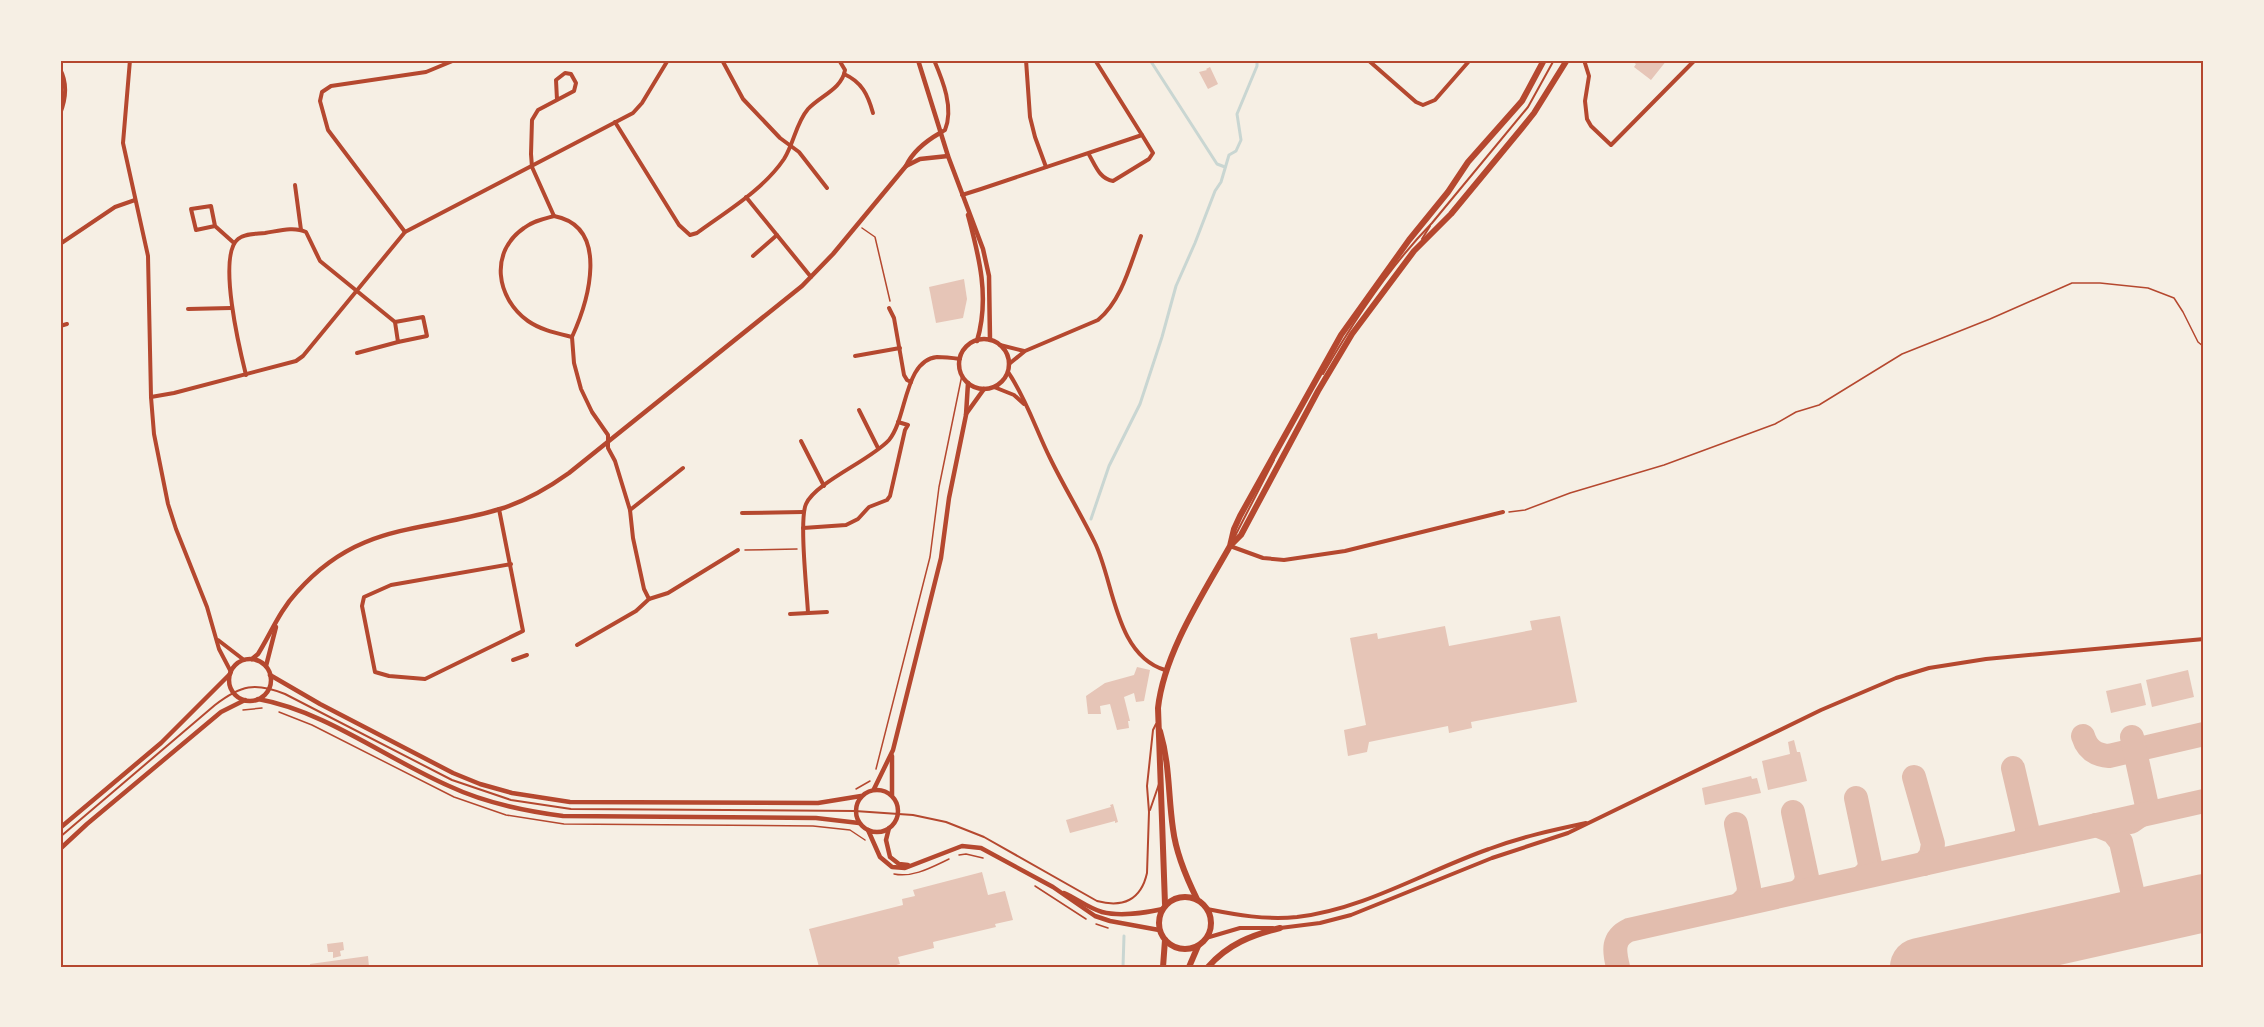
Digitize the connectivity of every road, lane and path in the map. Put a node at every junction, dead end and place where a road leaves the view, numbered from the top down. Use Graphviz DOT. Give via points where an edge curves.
graph roads {
  1 [pos="130,60"];
  2 [pos="455,60"];
  3 [pos="668,60"];
  4 [pos="722,60"];
  5 [pos="839,60"];
  6 [pos="918,60"];
  7 [pos="934,60"];
  8 [pos="1026,60"];
  9 [pos="1095,60"];
  10 [pos="1368,60"];
  11 [pos="1470,60"];
  12 [pos="1544,60"];
  13 [pos="1554,60"];
  14 [pos="1566,60"];
  15 [pos="1584,60"];
  16 [pos="1695,60"];
  17 [pos="60,69"];
  18 [pos="844,74"];
  19 [pos="557,100"];
  20 [pos="873,113"];
  21 [pos="60,114"];
  22 [pos="615,122"];
  23 [pos="940,133"];
  24 [pos="1142,135"];
  25 [pos="792,146"];
  26 [pos="1088,153"];
  27 [pos="948,156"];
  28 [pos="906,166"];
  29 [pos="532,167"];
  30 [pos="1046,167"];
  31 [pos="295,185"];
  32 [pos="827,188"];
  33 [pos="962,195"];
  34 [pos="746,197"];
  35 [pos="135,200"];
  36 [pos="554,216"];
  37 [pos="1432,223"];
  38 [pos="858,225"];
  39 [pos="215,226"];
  40 [pos="301,230"];
  41 [pos="405,232"];
  42 [pos="777,235"];
  43 [pos="1141,236"];
  44 [pos="234,243"];
  45 [pos="60,244"];
  46 [pos="1419,244"];
  47 [pos="753,256"];
  48 [pos="811,277"];
  49 [pos="356,290"];
  50 [pos="231,308"];
  51 [pos="889,308"];
  52 [pos="188,309"];
  53 [pos="395,322"];
  54 [pos="67,324"];
  55 [pos="60,326"];
  56 [pos="572,337"];
  57 [pos="990,340"];
  58 [pos="977,341"];
  59 [pos="398,342"];
  60 [pos="1000,345"];
  61 [pos="2204,347"];
  62 [pos="900,348"];
  63 [pos="1025,351"];
  64 [pos="357,353"];
  65 [pos="855,356"];
  66 [pos="960,359"];
  67 [pos="1009,364"];
  68 [pos="1008,372"];
  69 [pos="246,375"];
  70 [pos="962,375"];
  71 [pos="911,382"];
  72 [pos="968,383"];
  73 [pos="994,387"];
  74 [pos="984,389"];
  75 [pos="151,397"];
  76 [pos="1026,405"];
  77 [pos="859,410"];
  78 [pos="966,415"];
  79 [pos="898,422"];
  80 [pos="608,441"];
  81 [pos="801,441"];
  82 [pos="878,448"];
  83 [pos="683,468"];
  84 [pos="824,486"];
  85 [pos="499,509"];
  86 [pos="630,510"];
  87 [pos="803,512"];
  88 [pos="1503,512"];
  89 [pos="742,513"];
  90 [pos="803,528"];
  91 [pos="1230,546"];
  92 [pos="804,548"];
  93 [pos="738,550"];
  94 [pos="511,564"];
  95 [pos="649,599"];
  96 [pos="827,612"];
  97 [pos="808,613"];
  98 [pos="790,614"];
  99 [pos="277,621"];
  100 [pos="2204,639"];
  101 [pos="217,640"];
  102 [pos="577,645"];
  103 [pos="527,655"];
  104 [pos="252,659"];
  105 [pos="244,660"];
  106 [pos="513,660"];
  107 [pos="266,666"];
  108 [pos="1165,670"];
  109 [pos="231,673"];
  110 [pos="270,675"];
  111 [pos="269,688"];
  112 [pos="233,692"];
  113 [pos="258,699"];
  114 [pos="245,700"];
  115 [pos="266,708"];
  116 [pos="272,709"];
  117 [pos="237,710"];
  118 [pos="1157,722"];
  119 [pos="893,750"];
  120 [pos="1168,766"];
  121 [pos="1161,781"];
  122 [pos="874,789"];
  123 [pos="853,791"];
  124 [pos="891,795"];
  125 [pos="861,796"];
  126 [pos="855,811"];
  127 [pos="1149,812"];
  128 [pos="898,813"];
  129 [pos="1590,822"];
  130 [pos="860,824"];
  131 [pos="60,828"];
  132 [pos="889,828"];
  133 [pos="868,830"];
  134 [pos="1532,834"];
  135 [pos="60,837"];
  136 [pos="867,843"];
  137 [pos="1534,844"];
  138 [pos="60,849"];
  139 [pos="958,855"];
  140 [pos="951,858"];
  141 [pos="987,859"];
  142 [pos="914,865"];
  143 [pos="891,873"];
  144 [pos="1032,883"];
  145 [pos="1056,889"];
  146 [pos="1197,899"];
  147 [pos="1164,907"];
  148 [pos="1207,909"];
  149 [pos="1110,928"];
  150 [pos="1280,928"];
  151 [pos="1159,930"];
  152 [pos="1206,938"];
  153 [pos="1165,940"];
  154 [pos="1198,946"];
  155 [pos="1163,967"];
  156 [pos="1189,967"];
  157 [pos="1208,967"];
  1 -- 35 [label="street" via="123,143"];
  2 -- 41 [label="street" via="426,72 331,86 322,92 320,101 328,130"];
  3 -- 22 [label="street" via="638,109"];
  4 -- 25 [label="street" via="743,99"];
  5 -- 18 [label="street"];
  6 -- 23 [label="street"];
  7 -- 23 [label="street" via="948,117 945,130"];
  8 -- 30 [label="street" via="1030,117"];
  9 -- 24 [label="street"];
  10 -- 11 [label="street" via="1423,105 1436,100"];
  12 -- 91 [label="main road" via="1522,101 1468,162 1341,335 1250,496"];
  13 -- 37 [label="lane" via="1528,107"];
  14 -- 46 [label="main road" via="1522,128 1451,214"];
  15 -- 16 [label="street" via="1589,76 1587,119 1611,145"];
  17 -- 21 [label="street" via="65,86"];
  18 -- 20 [label="street" via="857,81 868,96"];
  18 -- 25 [label="street" via="808,110"];
  19 -- 19 [label="street" via="556,80 571,74 576,87"];
  19 -- 29 [label="street" via="538,110 532,120"];
  22 -- 29 [label="street"];
  22 -- 34 [label="street" via="679,225 690,235"];
  23 -- 27 [label="street"];
  23 -- 28 [label="street" via="926,141"];
  24 -- 26 [label="street"];
  24 -- 26 [label="street" via="1152,151 1151,157 1116,180 1104,178"];
  25 -- 32 [label="street"];
  25 -- 34 [label="street" via="769,179"];
  26 -- 30 [label="street"];
  27 -- 28 [label="street" via="920,159"];
  27 -- 33 [label="street"];
  28 -- 38 [label="street"];
  29 -- 36 [label="street"];
  29 -- 41 [label="street"];
  30 -- 33 [label="street"];
  31 -- 40 [label="street"];
  33 -- 57 [label="street" via="979,236 989,276"];
  33 -- 58 [label="street" via="982,277 983,312"];
  34 -- 42 [label="street"];
  35 -- 45 [label="street" via="115,207"];
  35 -- 75 [label="street" via="148,256"];
  36 -- 56 [label="street" via="579,229 590,250 586,297"];
  36 -- 56 [label="street" via="532,223 514,237 501,262 501,284 511,305 528,321"];
  37 -- 46 [label="lane"];
  37 -- 91 [label="lane" via="1343,340"];
  38 -- 48 [label="street"];
  38 -- 51 [label="path" via="875,237"];
  39 -- 39 [label="street" via="211,206 191,209 196,230"];
  39 -- 44 [label="street"];
  40 -- 44 [label="street" via="244,235"];
  40 -- 49 [label="street" via="310,238 320,261"];
  41 -- 49 [label="street"];
  42 -- 47 [label="street"];
  42 -- 48 [label="street"];
  43 -- 63 [label="street" via="1116,298 1098,320"];
  44 -- 50 [label="street" via="230,255"];
  46 -- 91 [label="main road" via="1342,349 1241,535"];
  48 -- 80 [label="street"];
  49 -- 53 [label="street"];
  49 -- 69 [label="street" via="303,356"];
  50 -- 52 [label="street"];
  50 -- 69 [label="street"];
  51 -- 62 [label="street"];
  53 -- 59 [label="street"];
  53 -- 59 [label="street" via="423,317 427,336"];
  54 -- 55 [label="street"];
  56 -- 80 [label="street" via="581,389"];
  57 -- 58 [label="street"];
  57 -- 60 [label="street"];
  58 -- 66 [label="street" via="966,348"];
  59 -- 64 [label="street"];
  60 -- 63 [label="street"];
  60 -- 67 [label="street"];
  61 -- 88 [label="path" via="2174,298 2148,288 2072,283 1902,354 1819,405 1775,424 1525,510"];
  62 -- 65 [label="street"];
  62 -- 71 [label="street" via="904,375"];
  63 -- 67 [label="street"];
  66 -- 70 [label="street"];
  66 -- 71 [label="street" via="930,359 919,367"];
  67 -- 68 [label="street"];
  68 -- 73 [label="street"];
  68 -- 76 [label="street"];
  69 -- 75 [label="street"];
  70 -- 72 [label="street"];
  70 -- 123 [label="path" via="930,557 882,748 872,780"];
  71 -- 79 [label="street"];
  72 -- 74 [label="street"];
  72 -- 78 [label="street"];
  73 -- 74 [label="street"];
  73 -- 76 [label="street"];
  74 -- 78 [label="street"];
  75 -- 101 [label="street" via="168,504"];
  76 -- 108 [label="street" via="1096,546 1127,634 1152,666"];
  77 -- 82 [label="street"];
  78 -- 119 [label="street" via="941,558"];
  79 -- 82 [label="street" via="890,439"];
  79 -- 90 [label="street" via="908,425 887,500 869,507 846,525"];
  80 -- 85 [label="street" via="549,487"];
  80 -- 86 [label="street"];
  81 -- 84 [label="street"];
  82 -- 84 [label="street"];
  83 -- 86 [label="street"];
  84 -- 87 [label="street" via="810,497"];
  85 -- 94 [label="street"];
  85 -- 99 [label="street" via="364,542 316,572 290,599"];
  86 -- 95 [label="street"];
  87 -- 89 [label="street"];
  87 -- 90 [label="street"];
  88 -- 91 [label="street" via="1345,551 1284,560 1263,558"];
  90 -- 92 [label="street"];
  91 -- 108 [label="main road"];
  92 -- 93 [label="path"];
  92 -- 97 [label="street"];
  93 -- 95 [label="street" via="668,593"];
  94 -- 94 [label="street" via="523,631 425,679 375,672 362,606 364,597 383,587"];
  95 -- 102 [label="street" via="636,611"];
  96 -- 97 [label="street"];
  97 -- 98 [label="street"];
  99 -- 104 [label="street"];
  99 -- 107 [label="street"];
  100 -- 129 [label="street" via="1986,659 1918,671 1855,694"];
  101 -- 105 [label="street"];
  101 -- 109 [label="street"];
  103 -- 106 [label="street"];
  104 -- 105 [label="street"];
  104 -- 107 [label="street"];
  105 -- 109 [label="street"];
  107 -- 110 [label="street"];
  108 -- 118 [label="main road"];
  109 -- 112 [label="street"];
  109 -- 131 [label="street" via="161,743"];
  110 -- 111 [label="street"];
  110 -- 125 [label="street" via="453,773 523,795 570,802 818,803"];
  111 -- 112 [label="lane"];
  111 -- 113 [label="street"];
  111 -- 126 [label="lane" via="452,780 511,800 571,808"];
  112 -- 114 [label="street"];
  112 -- 135 [label="lane"];
  113 -- 114 [label="street"];
  113 -- 130 [label="street" via="317,719 449,787 509,807 563,816 816,818"];
  114 -- 138 [label="street" via="221,712"];
  115 -- 117 [label="path"];
  116 -- 136 [label="path" via="312,724 454,797 506,815 564,824 813,826 850,830"];
  118 -- 120 [label="main road"];
  118 -- 121 [label="main road"];
  118 -- 127 [label="lane" via="1149,762"];
  119 -- 122 [label="street"];
  119 -- 124 [label="street"];
  120 -- 121 [label="lane"];
  120 -- 146 [label="main road" via="1176,844"];
  121 -- 127 [label="lane"];
  121 -- 147 [label="main road"];
  122 -- 124 [label="street"];
  122 -- 125 [label="street"];
  124 -- 128 [label="street"];
  125 -- 126 [label="street"];
  126 -- 128 [label="lane"];
  126 -- 130 [label="street"];
  127 -- 128 [label="lane" via="1145,881 1137,895 1119,904 1097,901 963,828"];
  128 -- 132 [label="street"];
  129 -- 134 [label="street"];
  129 -- 137 [label="street"];
  130 -- 133 [label="street"];
  132 -- 133 [label="street" via="879,832"];
  132 -- 142 [label="street" via="890,857 899,864"];
  133 -- 142 [label="street" via="888,865"];
  134 -- 137 [label="street"];
  134 -- 148 [label="street" via="1340,908 1274,918 1249,918"];
  137 -- 150 [label="street" via="1351,915"];
  139 -- 141 [label="path"];
  140 -- 143 [label="path" via="908,875"];
  142 -- 145 [label="street" via="953,848 971,846 990,852"];
  144 -- 149 [label="path" via="1088,920"];
  145 -- 147 [label="street" via="1112,914"];
  145 -- 151 [label="street" via="1102,919"];
  146 -- 147 [label="main road" via="1171,900"];
  146 -- 148 [label="main road"];
  147 -- 151 [label="main road"];
  148 -- 152 [label="main road" via="1210,917"];
  150 -- 152 [label="street" via="1240,928"];
  150 -- 157 [label="main road" via="1243,940"];
  151 -- 153 [label="main road"];
  152 -- 154 [label="main road"];
  153 -- 154 [label="main road" via="1174,947"];
  153 -- 155 [label="main road"];
  154 -- 156 [label="main road"];
}
